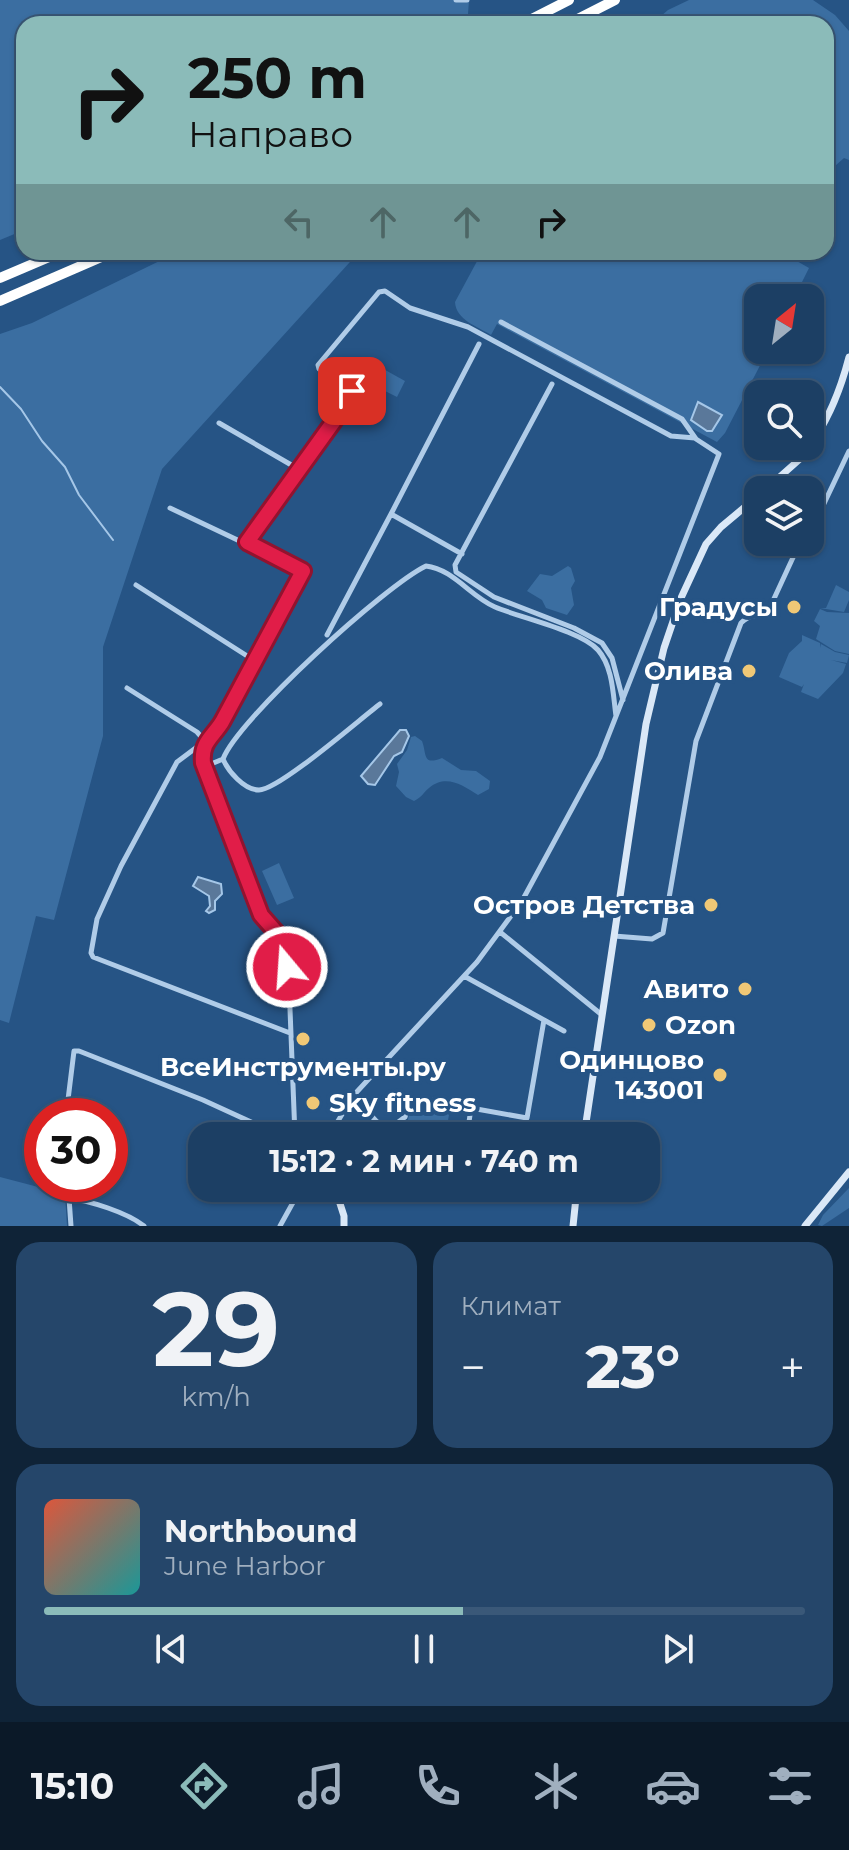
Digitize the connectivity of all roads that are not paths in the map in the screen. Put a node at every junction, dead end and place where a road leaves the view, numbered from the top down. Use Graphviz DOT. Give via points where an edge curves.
graph roads {
  1 [pos="456,0"];
  2 [pos="467,0"];
  3 [pos="569,0"];
  4 [pos="615,0"];
  5 [pos="538,16"];
  6 [pos="584,16"];
  7 [pos="42,260"];
  8 [pos="95,260"];
  9 [pos="0,278"];
  10 [pos="0,301"];
  11 [pos="501,322"];
  12 [pos="479,344"];
  13 [pos="849,357"];
  14 [pos="552,384"];
  15 [pos="219,423"];
  16 [pos="824,424"];
  17 [pos="696,439"];
  18 [pos="849,451"];
  19 [pos="799,460"];
  20 [pos="300,470"];
  21 [pos="781,476"];
  22 [pos="824,504"];
  23 [pos="170,508"];
  24 [pos="744,508"];
  25 [pos="391,514"];
  26 [pos="247,542"];
  27 [pos="462,554"];
  28 [pos="794,556"];
  29 [pos="136,585"];
  30 [pos="327,635"];
  31 [pos="255,661"];
  32 [pos="127,688"];
  33 [pos="623,701"];
  34 [pos="380,704"];
  35 [pos="617,717"];
  36 [pos="205,741"];
  37 [pos="223,759"];
  38 [pos="203,763"];
  39 [pos="500,932"];
  40 [pos="614,936"];
  41 [pos="464,976"];
  42 [pos="602,1015"];
  43 [pos="544,1020"];
  44 [pos="564,1031"];
  45 [pos="290,1033"];
  46 [pos="353,1096"];
  47 [pos="68,1098"];
  48 [pos="471,1108"];
  49 [pos="251,1122"];
  50 [pos="294,1122"];
  51 [pos="337,1122"];
  52 [pos="379,1122"];
  53 [pos="399,1122"];
  54 [pos="469,1122"];
  55 [pos="586,1122"];
  56 [pos="849,1172"];
  57 [pos="69,1202"];
  58 [pos="88,1202"];
  59 [pos="293,1202"];
  60 [pos="340,1202"];
  61 [pos="576,1202"];
  62 [pos="71,1226"];
  63 [pos="144,1226"];
  64 [pos="280,1226"];
  65 [pos="344,1226"];
  66 [pos="573,1226"];
  67 [pos="805,1226"];
  1 -- 2 [label="street"];
  3 -- 5 [label="highway"];
  4 -- 6 [label="highway"];
  7 -- 9 [label="highway"];
  8 -- 10 [label="highway"];
  11 -- 17 [label="street" via="682,419"];
  12 -- 25 [label="street"];
  13 -- 16 [label="street"];
  14 -- 27 [label="street"];
  15 -- 20 [label="street"];
  17 -- 20 [label="street" via="671,436 468,327 410,308 385,291 318,365 352,396"];
  17 -- 33 [label="street" via="719,454"];
  18 -- 22 [label="street"];
  19 -- 21 [label="street"];
  20 -- 26 [label="street"];
  23 -- 26 [label="street"];
  24 -- 40 [label="street" via="706,544 664,648 646,724"];
  25 -- 27 [label="street"];
  25 -- 30 [label="street"];
  26 -- 31 [label="street" via="303,571"];
  27 -- 33 [label="street" via="456,572 494,597 602,643 612,658"];
  28 -- 40 [label="street" via="766,616 741,623 704,715 663,933 652,939"];
  29 -- 31 [label="street"];
  31 -- 36 [label="street" via="222,722"];
  32 -- 36 [label="street"];
  33 -- 35 [label="street"];
  34 -- 37 [label="street" via="268,788 242,783"];
  35 -- 37 [label="street" via="607,666 597,648 487,604 426,566 355,619 309,662 256,714"];
  35 -- 39 [label="street" via="522,901"];
  36 -- 38 [label="street"];
  36 -- 45 [label="street" via="177,762 121,866 97,919 91,953"];
  37 -- 38 [label="street"];
  38 -- 45 [label="street" via="261,915 283,940"];
  39 -- 41 [label="street"];
  39 -- 42 [label="street"];
  40 -- 42 [label="street"];
  41 -- 43 [label="street"];
  41 -- 46 [label="street"];
  42 -- 55 [label="street"];
  43 -- 44 [label="street"];
  43 -- 48 [label="street" via="527,1118"];
  45 -- 50 [label="street"];
  46 -- 51 [label="street"];
  46 -- 52 [label="street"];
  47 -- 49 [label="street" via="74,1051"];
  48 -- 53 [label="street" via="422,1098 408,1106"];
  48 -- 54 [label="street"];
  56 -- 67 [label="street"];
  57 -- 62 [label="street"];
  58 -- 63 [label="street"];
  59 -- 64 [label="street"];
  60 -- 65 [label="street"];
  61 -- 66 [label="street"];
}
